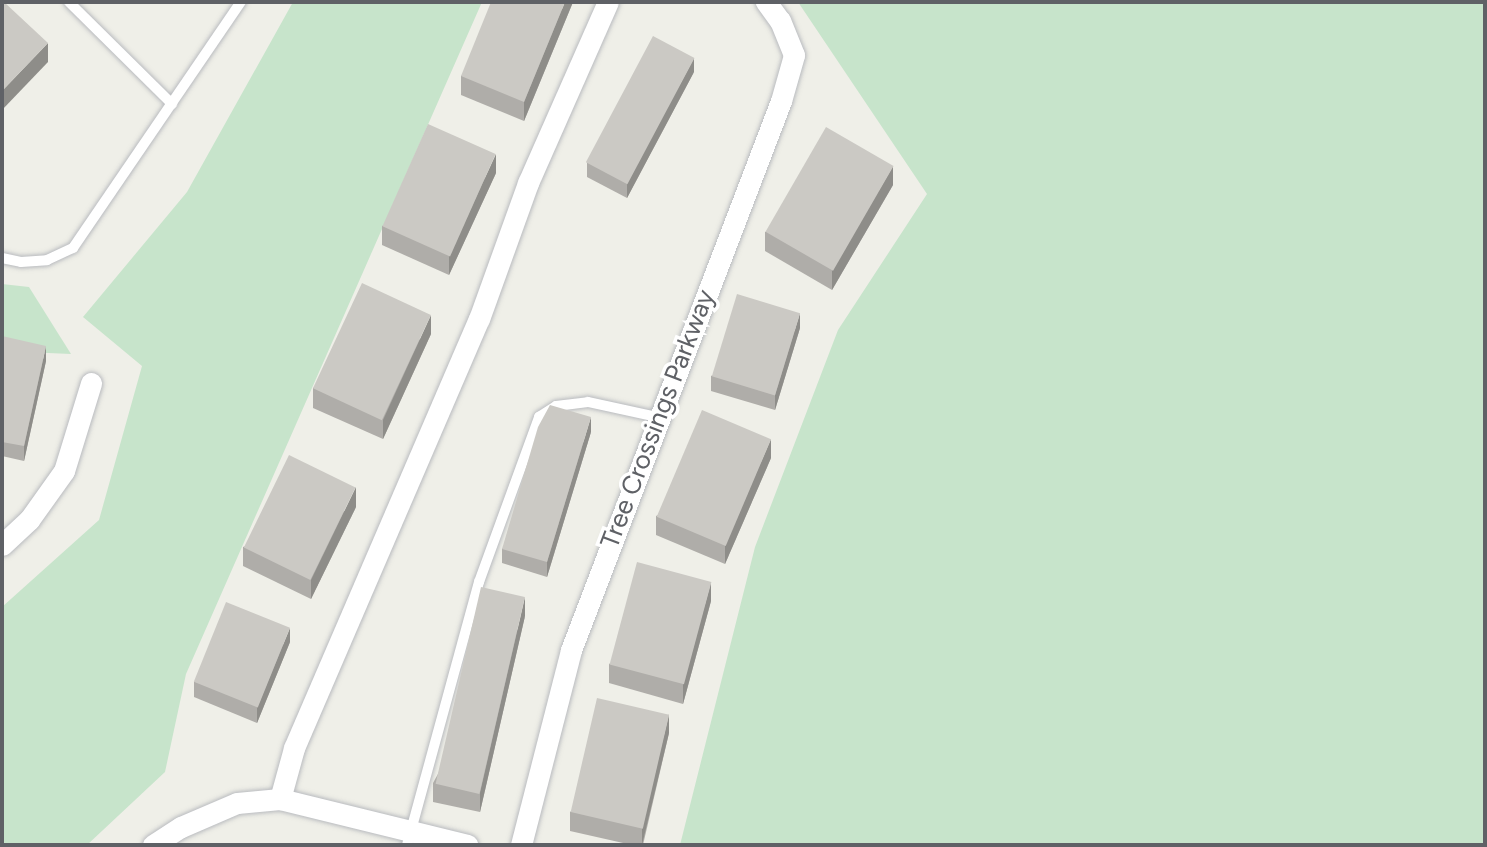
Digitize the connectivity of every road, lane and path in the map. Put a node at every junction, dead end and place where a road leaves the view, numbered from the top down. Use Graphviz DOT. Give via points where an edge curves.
graph roads {
  1 [pos="69,2"];
  2 [pos="241,2"];
  3 [pos="608,2"];
  4 [pos="766,2"];
  5 [pos="172,104"];
  6 [pos="2,258"];
  7 [pos="91,383"];
  8 [pos="657,416"];
  9 [pos="2,545"];
  10 [pos="280,799"];
  11 [pos="409,838"];
  12 [pos="153,845"];
  13 [pos="467,845"];
  14 [pos="521,845"];
  1 -- 5 [label="lane"];
  2 -- 5 [label="lane"];
  3 -- 10 [label="street" via="528,183 479,319 294,748"];
  4 -- 8 [label="street, Tree Crossings Parkway" via="780,21 794,55 781,101"];
  5 -- 6 [label="lane" via="73,248 47,260"];
  7 -- 9 [label="street" via="64,471 29,520"];
  8 -- 11 [label="lane" via="588,402 556,406 540,416 479,582"];
  8 -- 14 [label="street, Tree Crossings Parkway" via="571,650"];
  10 -- 11 [label="street"];
  10 -- 12 [label="street" via="237,803 181,827"];
  11 -- 13 [label="street"];
}
